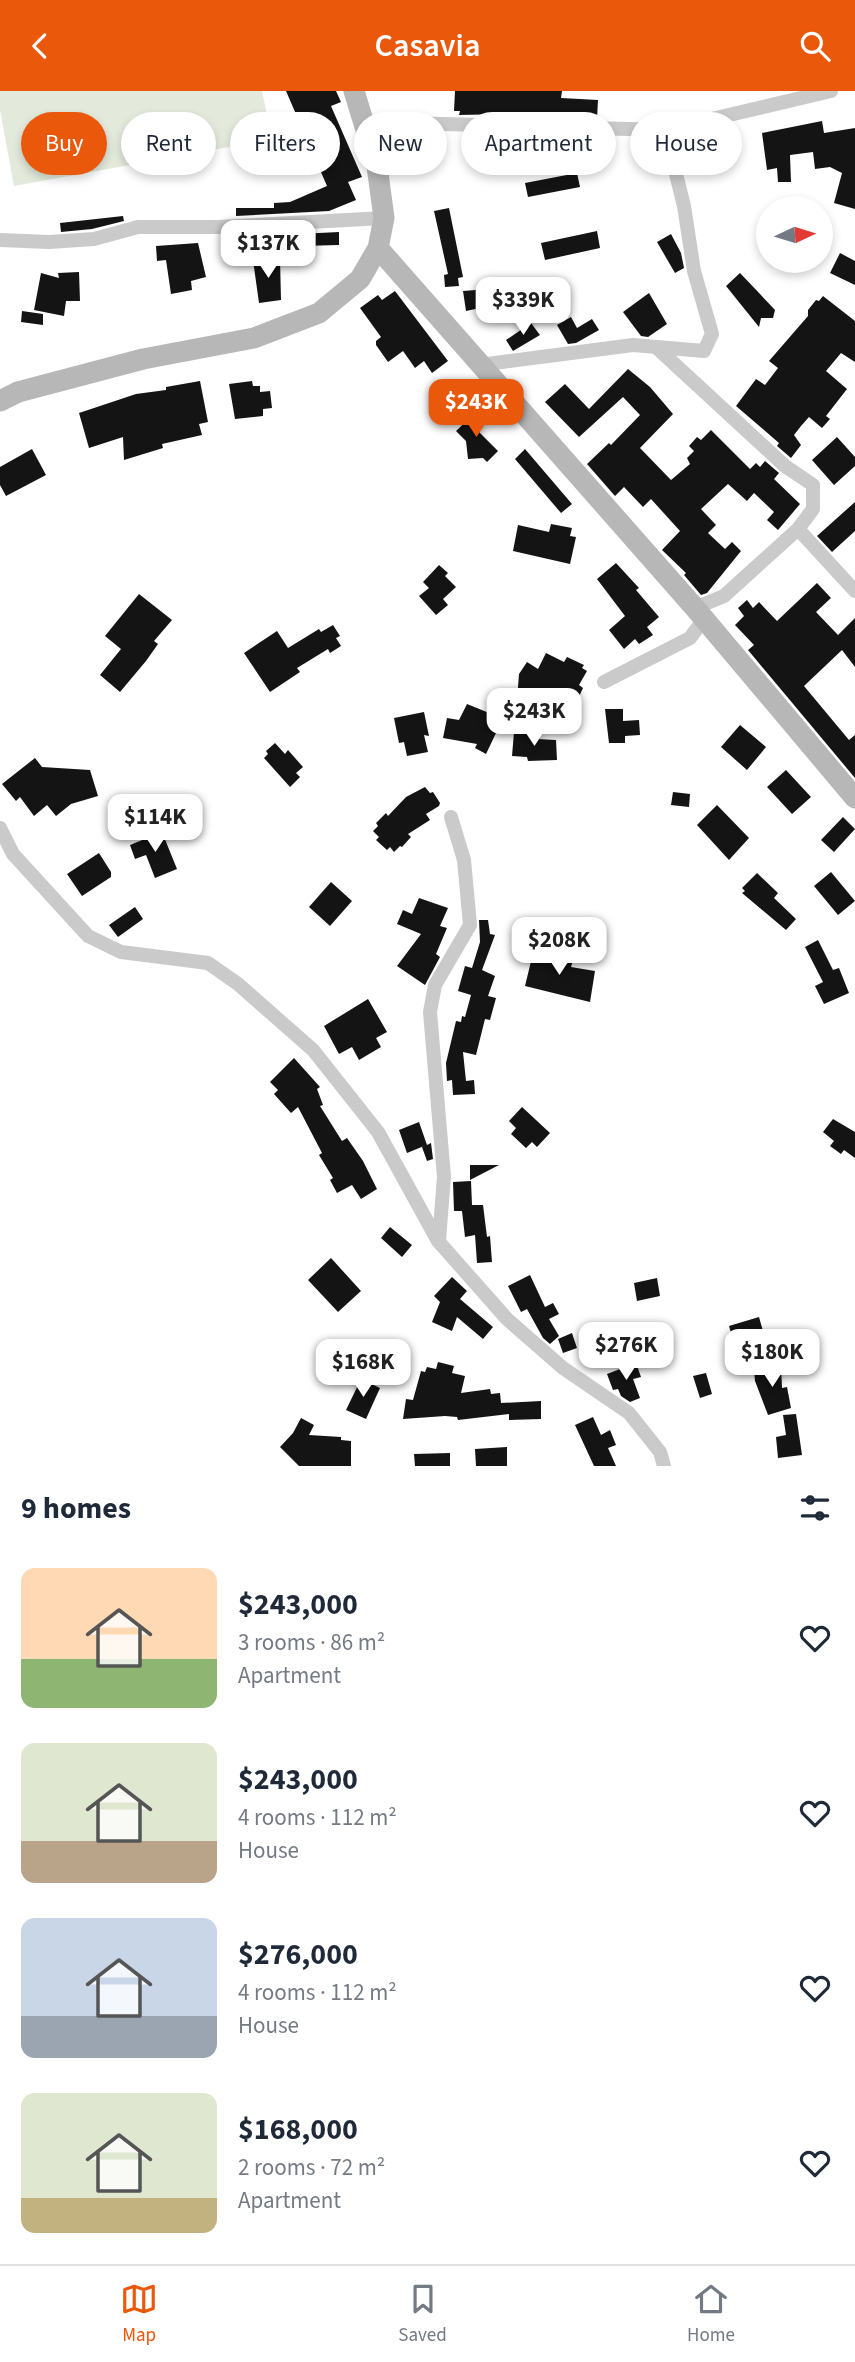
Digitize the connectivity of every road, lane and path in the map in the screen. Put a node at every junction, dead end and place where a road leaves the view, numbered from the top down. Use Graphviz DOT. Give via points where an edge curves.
graph roads {
  1 [pos="354,91"];
  2 [pos="831,91"];
  3 [pos="361,112"];
  4 [pos="742,112"];
  5 [pos="447,124"];
  6 [pos="630,130"];
  7 [pos="378,175"];
  8 [pos="676,175"];
  9 [pos="384,218"];
  10 [pos="0,241"];
  11 [pos="378,248"];
  12 [pos="656,347"];
  13 [pos="479,365"];
  14 [pos="0,401"];
  15 [pos="798,529"];
  16 [pos="855,591"];
  17 [pos="700,614"];
  18 [pos="604,682"];
  19 [pos="855,798"];
  20 [pos="451,817"];
  21 [pos="0,828"];
  22 [pos="438,1241"];
  23 [pos="664,1466"];
  1 -- 3 [label="street"];
  2 -- 4 [label="street"];
  5 -- 6 [label="street"];
  7 -- 9 [label="street"];
  8 -- 12 [label="street" via="694,271 712,334 704,351"];
  9 -- 10 [label="street" via="138,227 94,239"];
  9 -- 11 [label="street"];
  11 -- 13 [label="street"];
  11 -- 14 [label="street" via="359,279 319,313 254,338 143,359 18,392"];
  12 -- 13 [label="street" via="633,345"];
  12 -- 15 [label="street" via="785,466 813,485 813,509"];
  13 -- 17 [label="street"];
  15 -- 16 [label="street"];
  15 -- 17 [label="street"];
  17 -- 18 [label="street" via="690,638"];
  17 -- 19 [label="street"];
  20 -- 22 [label="street" via="464,860 470,925 435,985 430,1012 444,1177"];
  21 -- 22 [label="street" via="13,854 88,936 121,952 208,963 313,1050 378,1132"];
  22 -- 23 [label="street" via="507,1319 563,1368 629,1413 660,1452"];
}
